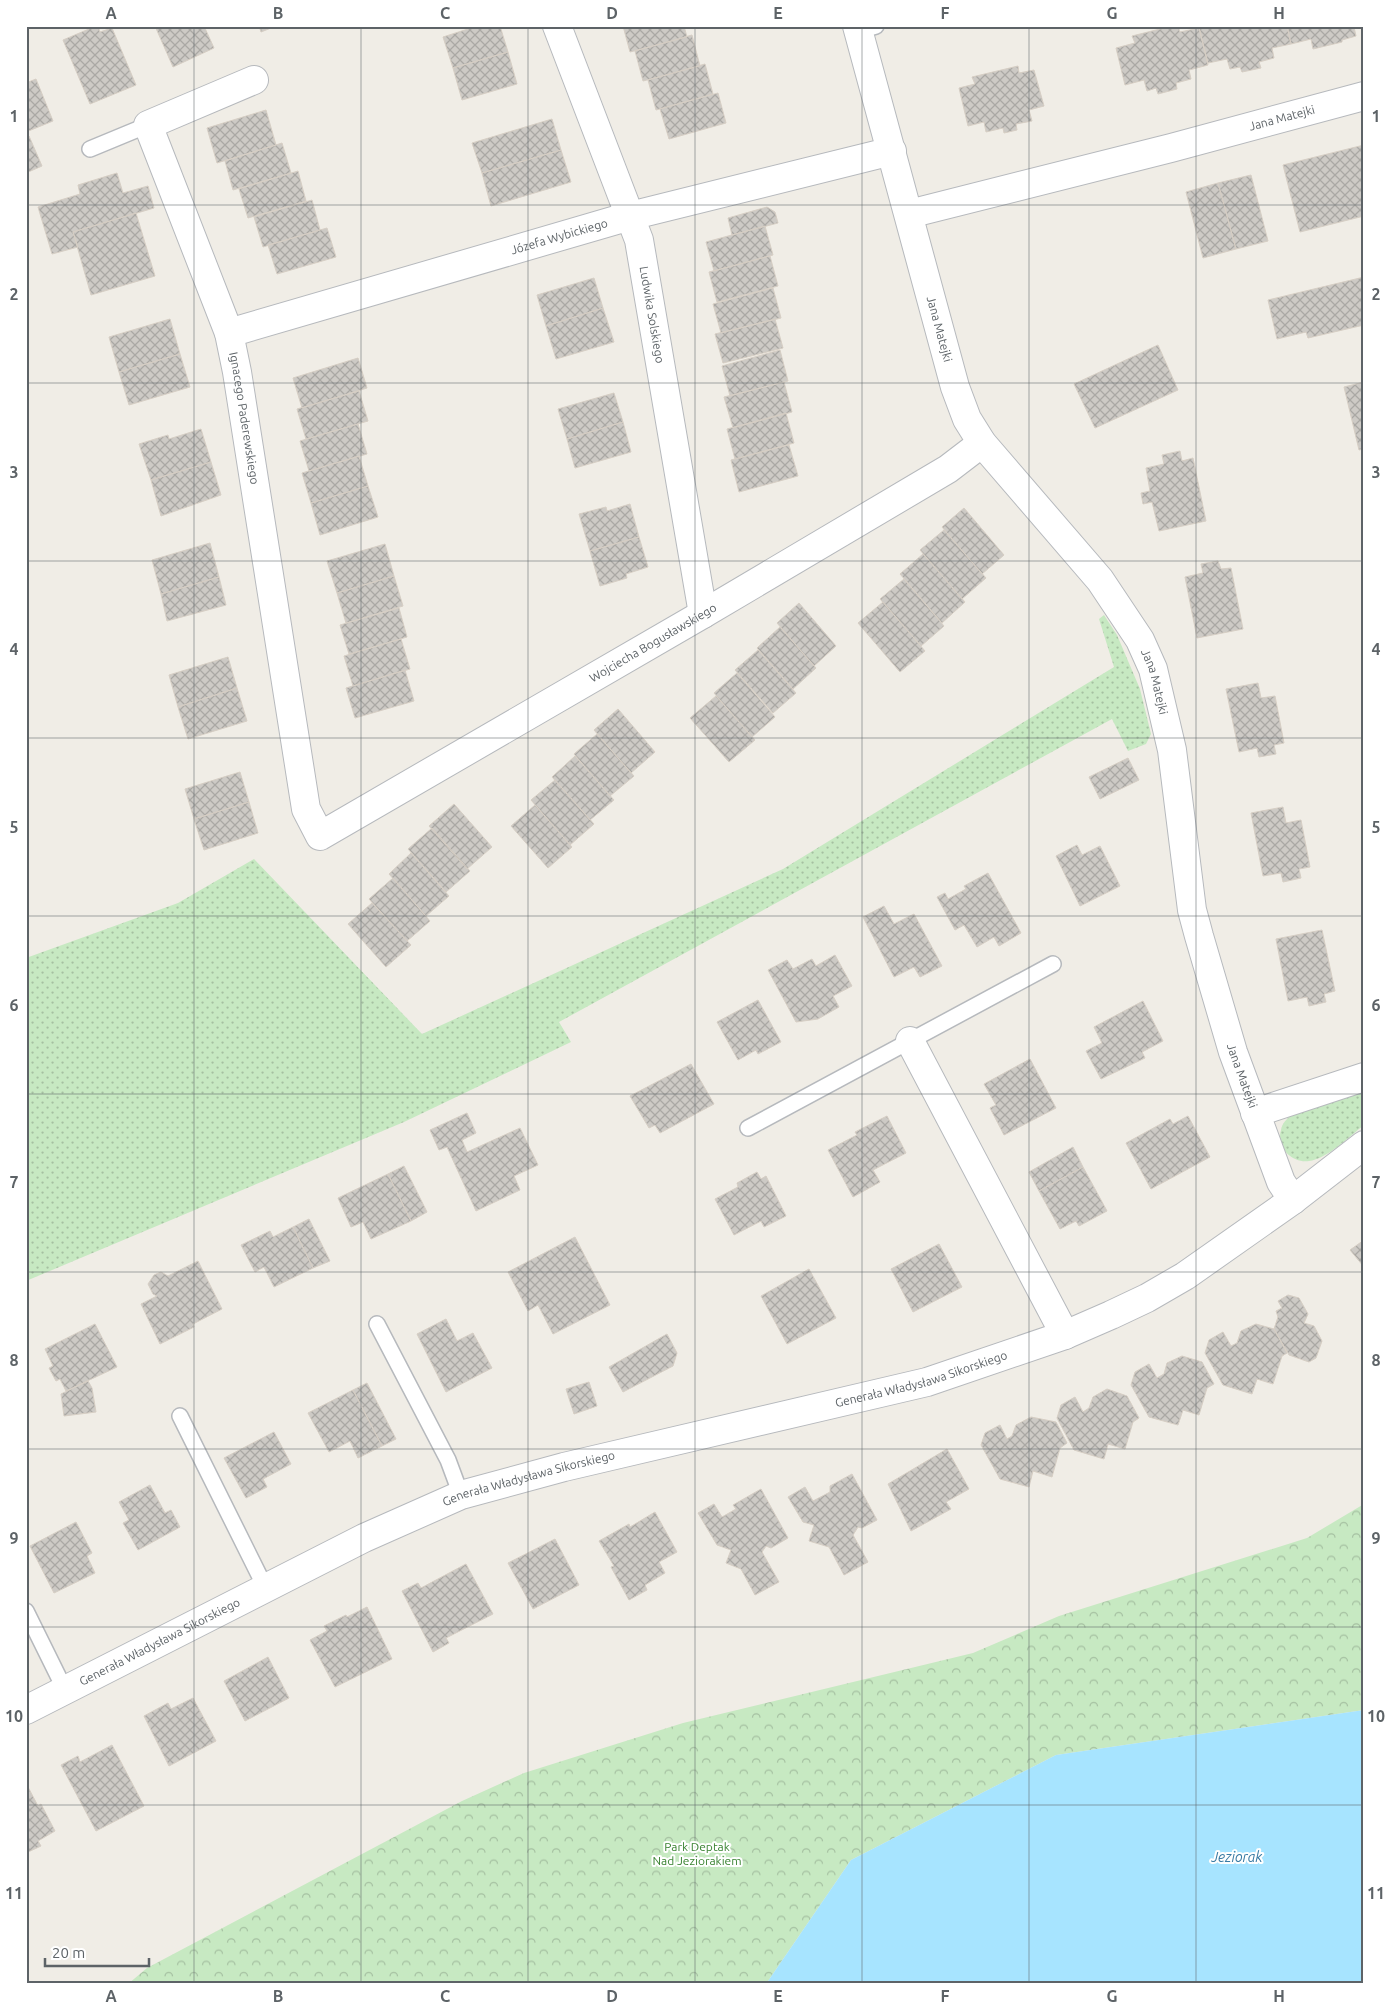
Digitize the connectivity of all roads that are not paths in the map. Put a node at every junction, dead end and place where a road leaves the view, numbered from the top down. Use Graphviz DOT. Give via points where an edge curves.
graph roads {
  1 [pos="557,26"];
  2 [pos="864,28"];
  3 [pos="254,80"];
  4 [pos="1364,96"];
  5 [pos="148,125"];
  6 [pos="90,149"];
  7 [pos="892,151"];
  8 [pos="909,214"];
  9 [pos="630,216"];
  10 [pos="229,333"];
  11 [pos="982,443"];
  12 [pos="703,614"];
  13 [pos="320,836"];
  14 [pos="1053,964"];
  15 [pos="910,1041"];
  16 [pos="1364,1077"];
  17 [pos="1255,1113"];
  18 [pos="748,1128"];
  19 [pos="1364,1145"];
  20 [pos="1293,1200"];
  21 [pos="377,1324"];
  22 [pos="1065,1335"];
  23 [pos="180,1416"];
  24 [pos="461,1496"];
  25 [pos="265,1587"];
  26 [pos="26,1611"];
  27 [pos="65,1690"];
  28 [pos="26,1710"];
  1 -- 9 [label="street, Ludwika Solskiego"];
  2 -- 7 [label="street, Jana Matejki"];
  3 -- 5 [label="street"];
  4 -- 8 [label="street, Jana Matejki"];
  5 -- 6 [label="lane"];
  5 -- 10 [label="street, Ignacego Paderewskiego"];
  7 -- 8 [label="street, Jana Matejki"];
  7 -- 9 [label="street, Józefa Wybickiego"];
  8 -- 11 [label="street, Jana Matejki" via="955,387 967,419"];
  9 -- 10 [label="street, Józefa Wybickiego"];
  9 -- 12 [label="street, Ludwika Solskiego" via="639,240"];
  10 -- 13 [label="street, Ignacego Paderewskiego" via="306,809"];
  11 -- 12 [label="street, Wojciecha Bogusławskiego" via="948,469"];
  11 -- 17 [label="street, Jana Matejki" via="1100,580 1140,640 1153,668 1172,750 1194,919 1233,1052"];
  12 -- 13 [label="street, Wojciecha Bogusławskiego"];
  14 -- 15 [label="lane"];
  15 -- 18 [label="lane"];
  15 -- 22 [label="street"];
  16 -- 17 [label="street"];
  17 -- 20 [label="street, Jana Matejki" via="1281,1182"];
  19 -- 20 [label="street, Generała Władysława Sikorskiego"];
  20 -- 22 [label="street, Generała Władysława Sikorskiego" via="1185,1276 1147,1298"];
  21 -- 24 [label="lane" via="448,1460"];
  22 -- 24 [label="street, Generała Władysława Sikorskiego" via="927,1382 564,1467"];
  23 -- 25 [label="lane"];
  24 -- 25 [label="street, Generała Władysława Sikorskiego" via="364,1538"];
  25 -- 27 [label="street, Generała Władysława Sikorskiego"];
  26 -- 27 [label="lane"];
  27 -- 28 [label="street, Generała Władysława Sikorskiego"];
}
